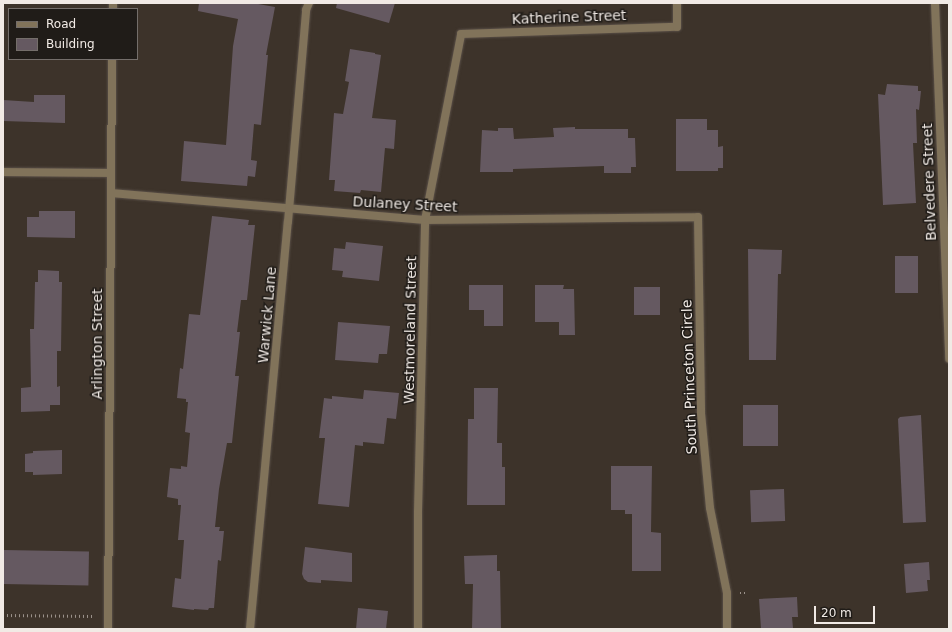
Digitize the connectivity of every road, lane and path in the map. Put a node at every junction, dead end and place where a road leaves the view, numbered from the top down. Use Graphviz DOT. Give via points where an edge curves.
graph roads {
  1 [pos="309,3"];
  2 [pos="677,3"];
  3 [pos="935,3"];
  4 [pos="461,34"];
  5 [pos="112,60"];
  6 [pos="3,172"];
  7 [pos="111,173"];
  8 [pos="111,194"];
  9 [pos="290,209"];
  10 [pos="698,217"];
  11 [pos="425,220"];
  12 [pos="949,359"];
  13 [pos="3,615"];
  14 [pos="97,616"];
  15 [pos="108,629"];
  16 [pos="250,629"];
  17 [pos="418,629"];
  18 [pos="728,629"];
  1 -- 9 [label="street, Warwick Lane" via="306,10"];
  2 -- 4 [label="street, Katherine Street" via="677,27"];
  3 -- 12 [label="street, Belvedere Street"];
  4 -- 11 [label="street, Westmoreland Street"];
  5 -- 7 [label="street, Arlington Street"];
  6 -- 7 [label="street"];
  7 -- 8 [label="street, Arlington Street"];
  8 -- 9 [label="street, Dulaney Street"];
  8 -- 15 [label="street, Arlington Street"];
  9 -- 11 [label="street, Dulaney Street"];
  9 -- 16 [label="street, Warwick Lane"];
  10 -- 11 [label="street, Dulaney Street"];
  10 -- 18 [label="street, South Princeton Circle" via="701,413 710,508 727,593"];
  11 -- 17 [label="street, Westmoreland Street" via="418,512"];
  13 -- 14 [label="path"];
}
